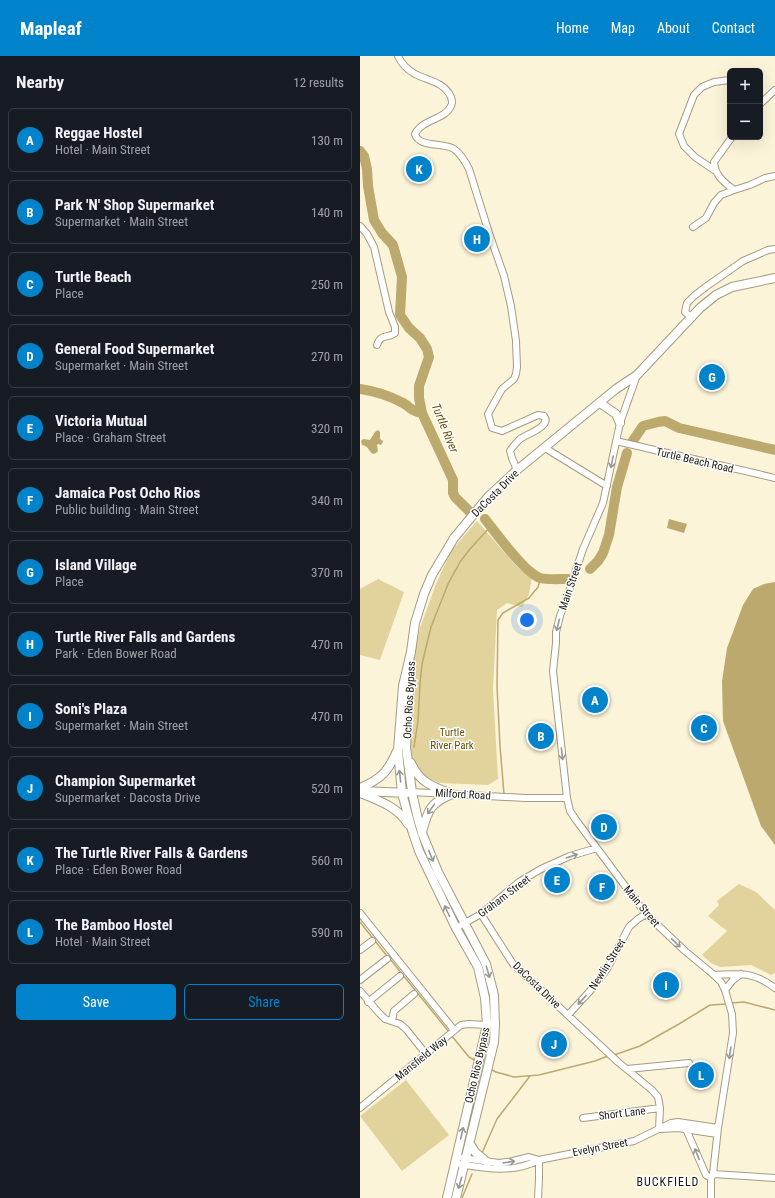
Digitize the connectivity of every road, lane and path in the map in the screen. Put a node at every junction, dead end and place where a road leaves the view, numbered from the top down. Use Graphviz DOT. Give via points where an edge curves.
graph roads {
  1 [pos="398,56"];
  2 [pos="727,80"];
  3 [pos="775,90"];
  4 [pos="763,101"];
  5 [pos="730,140"];
  6 [pos="714,170"];
  7 [pos="775,176"];
  8 [pos="734,190"];
  9 [pos="360,226"];
  10 [pos="693,227"];
  11 [pos="775,249"];
  12 [pos="775,278"];
  13 [pos="692,318"];
  14 [pos="377,344"];
  15 [pos="637,375"];
  16 [pos="600,403"];
  17 [pos="620,422"];
  18 [pos="616,441"];
  19 [pos="545,448"];
  20 [pos="517,470"];
  21 [pos="775,478"];
  22 [pos="607,486"];
  23 [pos="411,652"];
  24 [pos="406,747"];
  25 [pos="398,750"];
  26 [pos="360,791"];
  27 [pos="412,792"];
  28 [pos="402,793"];
  29 [pos="452,794"];
  30 [pos="567,798"];
  31 [pos="412,830"];
  32 [pos="422,833"];
  33 [pos="597,848"];
  34 [pos="360,913"];
  35 [pos="481,914"];
  36 [pos="646,914"];
  37 [pos="465,924"];
  38 [pos="456,928"];
  39 [pos="372,941"];
  40 [pos="360,950"];
  41 [pos="387,959"];
  42 [pos="742,974"];
  43 [pos="714,975"];
  44 [pos="400,976"];
  45 [pos="360,980"];
  46 [pos="775,988"];
  47 [pos="360,991"];
  48 [pos="726,993"];
  49 [pos="414,994"];
  50 [pos="368,1002"];
  51 [pos="568,1015"];
  52 [pos="392,1021"];
  53 [pos="487,1024"];
  54 [pos="452,1032"];
  55 [pos="426,1054"];
  56 [pos="689,1062"];
  57 [pos="627,1069"];
  58 [pos="360,1108"];
  59 [pos="660,1108"];
  60 [pos="583,1118"];
  61 [pos="659,1129"];
  62 [pos="686,1129"];
  63 [pos="718,1131"];
  64 [pos="470,1144"];
  65 [pos="456,1160"];
  66 [pos="539,1160"];
  67 [pos="465,1162"];
  68 [pos="487,1162"];
  69 [pos="712,1176"];
  70 [pos="775,1178"];
  71 [pos="446,1198"];
  72 [pos="456,1198"];
  73 [pos="538,1198"];
  74 [pos="711,1198"];
  1 -- 20 [label="street" via="415,74 445,88 450,95 452,105 446,113 419,127 415,137 424,143 453,149 464,160 504,276 516,341 517,367 514,379 502,389 488,414 492,428 502,431 538,415 546,418 545,424 520,440 510,451"];
  2 -- 6 [label="street" via="702,87 694,96 679,134 684,146"];
  3 -- 4 [label="street"];
  5 -- 6 [label="street" via="714,162"];
  6 -- 8 [label="street" via="720,179"];
  7 -- 8 [label="street"];
  8 -- 10 [label="street" via="721,195 706,218"];
  9 -- 14 [label="street" via="374,247 386,301 395,327 395,333 383,337"];
  11 -- 13 [label="street" via="743,262 694,296 687,303 685,312"];
  12 -- 13 [label="main road, DaCosta Drive" via="732,287 716,295"];
  13 -- 15 [label="main road, DaCosta Drive"];
  15 -- 16 [label="main road, DaCosta Drive"];
  15 -- 17 [label="street, Main Street"];
  16 -- 17 [label="main road" via="616,414"];
  16 -- 19 [label="main road, DaCosta Drive"];
  17 -- 18 [label="street, Main Street"];
  18 -- 21 [label="street, Turtle Beach Road"];
  18 -- 22 [label="street, Main Street, one-way"];
  19 -- 20 [label="main road, DaCosta Drive"];
  19 -- 22 [label="street"];
  20 -- 23 [label="main road, DaCosta Drive" via="488,497 454,538 442,557 424,594 415,623"];
  22 -- 30 [label="street, Main Street, one-way" via="603,504 583,549 556,632 553,671"];
  23 -- 24 [label="main road, Ocho Rios Bypass"];
  23 -- 25 [label="main road, Ocho Rios Bypass" via="403,686"];
  24 -- 27 [label="main road, Ocho Rios Bypass"];
  24 -- 29 [label="main road" via="414,772 422,780"];
  25 -- 26 [label="main road" via="384,774"];
  28 -- 25 [label="main road, Ocho Rios Bypass, one-way"];
  26 -- 28 [label="main road, Milford Road"];
  26 -- 31 [label="main road" via="388,805 405,819"];
  27 -- 28 [label="main road, Milford Road"];
  27 -- 29 [label="street, Milford Road"];
  27 -- 32 [label="main road, Ocho Rios Bypass"];
  28 -- 31 [label="main road, Ocho Rios Bypass"];
  29 -- 30 [label="street, Milford Road"];
  29 -- 32 [label="main road, one-way" via="440,798 427,813"];
  30 -- 33 [label="street, Main Street" via="570,811"];
  38 -- 31 [label="main road, Ocho Rios Bypass, one-way" via="427,870"];
  32 -- 37 [label="main road, Ocho Rios Bypass, one-way" via="438,872"];
  35 -- 33 [label="street, Graham Street, one-way" via="519,882 541,869"];
  33 -- 36 [label="street, Main Street"];
  34 -- 54 [label="street"];
  35 -- 37 [label="street, Graham Street"];
  35 -- 51 [label="street, DaCosta Drive" via="513,964"];
  36 -- 43 [label="street, Main Street, one-way"];
  36 -- 51 [label="street, Newlin Street, one-way" via="630,927 606,969"];
  37 -- 38 [label="street, Graham Street"];
  37 -- 64 [label="main road, Ocho Rios Bypass, one-way" via="486,964 494,995 495,1025 491,1057"];
  38 -- 53 [label="main road, Ocho Rios Bypass" via="478,967 485,998"];
  39 -- 40 [label="street"];
  41 -- 45 [label="street"];
  42 -- 43 [label="street"];
  42 -- 46 [label="street" via="758,977"];
  42 -- 48 [label="street" via="733,980"];
  43 -- 48 [label="street, Main Street"];
  44 -- 50 [label="street"];
  47 -- 50 [label="street"];
  48 -- 63 [label="street, Main Street, one-way" via="732,1014 733,1033"];
  49 -- 52 [label="street" via="394,1011"];
  50 -- 52 [label="street" via="386,1019"];
  51 -- 57 [label="street, DaCosta Drive"];
  52 -- 55 [label="street" via="406,1029"];
  53 -- 54 [label="street, Mansfield Way" via="461,1025"];
  65 -- 53 [label="main road, Ocho Rios Bypass, one-way"];
  54 -- 55 [label="street, Mansfield Way"];
  55 -- 58 [label="street, Mansfield Way"];
  56 -- 57 [label="street"];
  57 -- 59 [label="street" via="658,1097"];
  59 -- 60 [label="street, Short Lane"];
  59 -- 61 [label="street"];
  61 -- 62 [label="street, Evelyn Street"];
  61 -- 63 [label="street, Evelyn Street" via="678,1122"];
  61 -- 66 [label="street, Evelyn Street" via="634,1141"];
  62 -- 63 [label="street, Evelyn Street"];
  69 -- 62 [label="street, one-way" via="706,1175"];
  63 -- 69 [label="street, Main Street"];
  64 -- 67 [label="main road, Ocho Rios Bypass"];
  64 -- 68 [label="main road"];
  65 -- 67 [label="street, Evelyn Street"];
  65 -- 71 [label="main road, Ocho Rios Bypass"];
  66 -- 67 [label="street, Evelyn Street" via="499,1170"];
  68 -- 66 [label="street, Evelyn Street, one-way" via="499,1163 529,1157"];
  66 -- 73 [label="street"];
  67 -- 68 [label="street, Evelyn Street"];
  67 -- 72 [label="main road, Ocho Rios Bypass, one-way"];
  69 -- 70 [label="street"];
  69 -- 74 [label="street, Main Street"];
}
